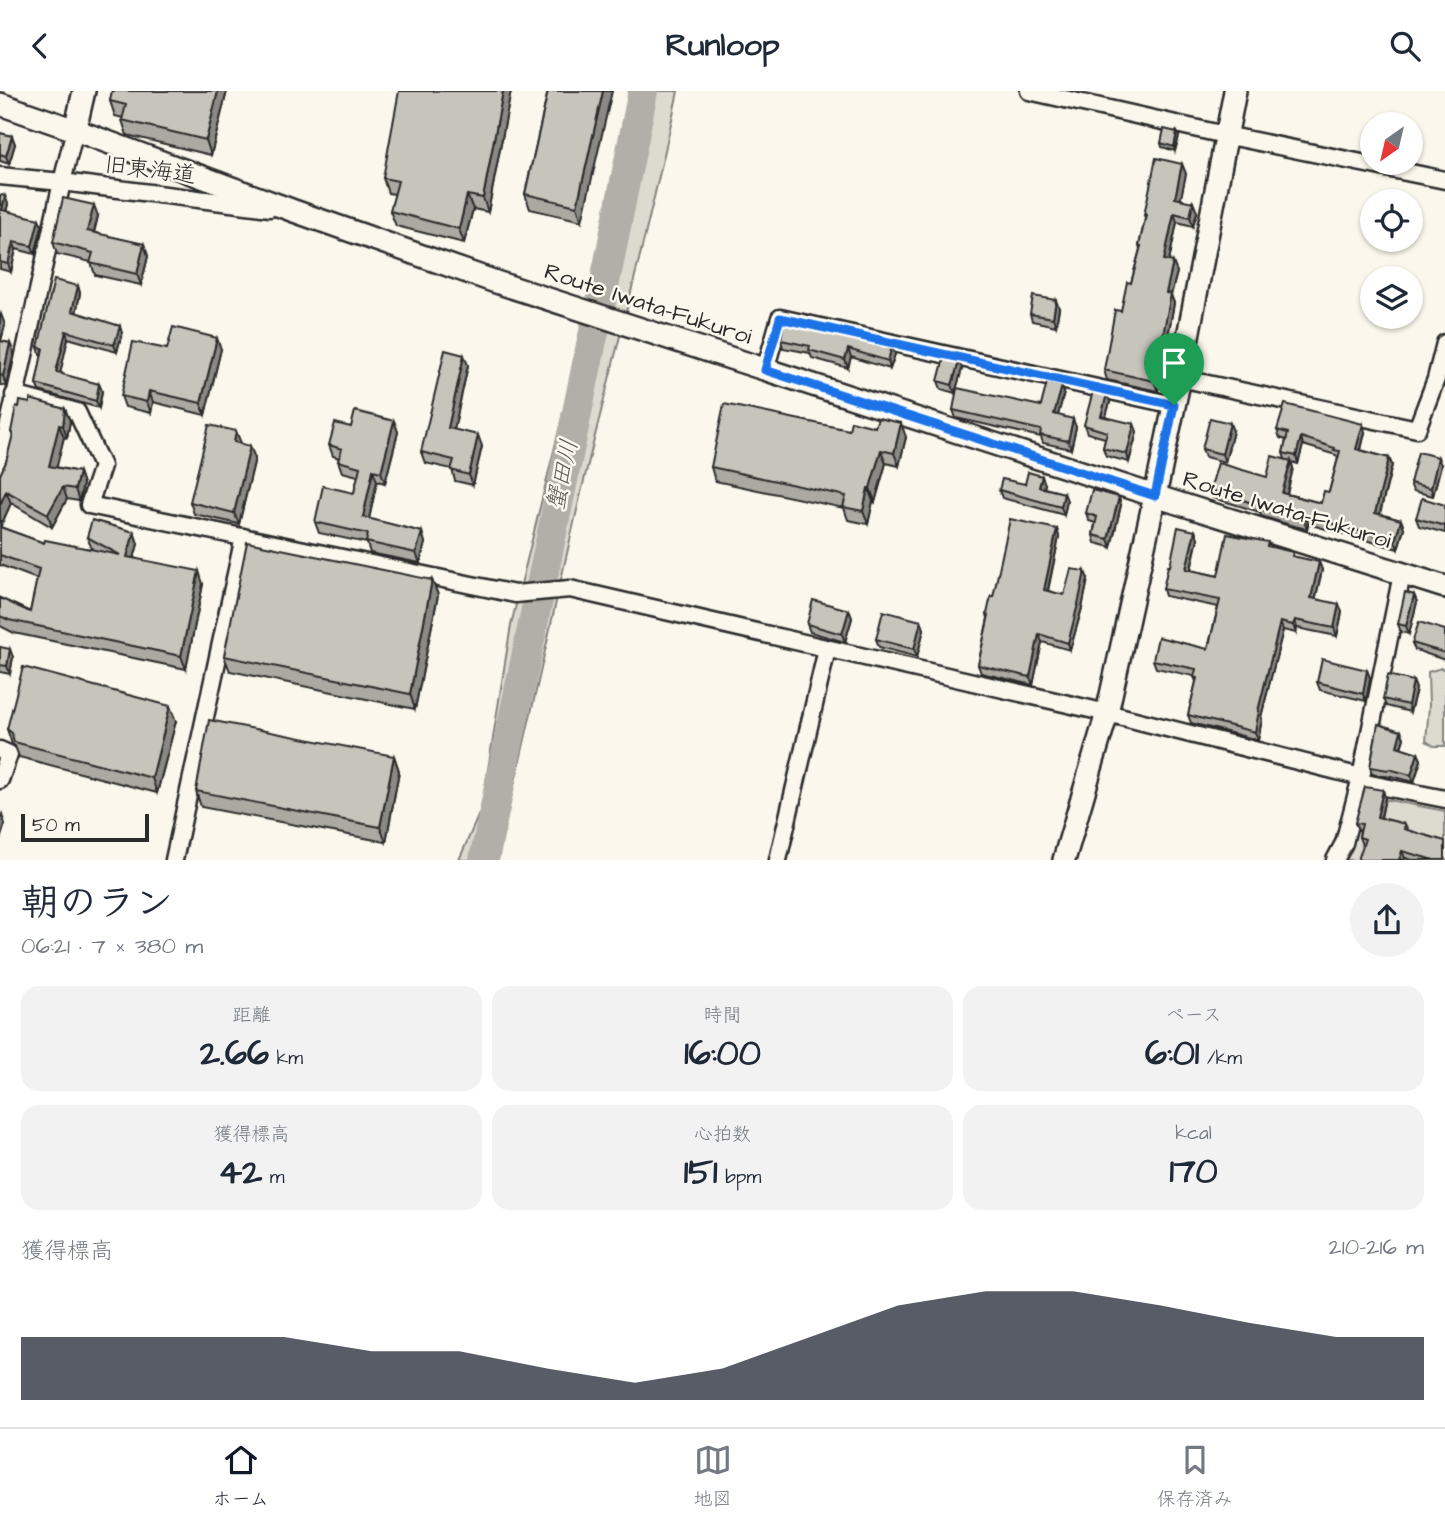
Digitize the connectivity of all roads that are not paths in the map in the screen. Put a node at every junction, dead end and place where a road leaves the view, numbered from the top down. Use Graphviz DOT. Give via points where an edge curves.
graph roads {
  1 [pos="84,91"];
  2 [pos="1029,91"];
  3 [pos="1235,91"];
  4 [pos="0,104"];
  5 [pos="75,130"];
  6 [pos="1225,135"];
  7 [pos="0,176"];
  8 [pos="1445,180"];
  9 [pos="62,182"];
  10 [pos="293,211"];
  11 [pos="1445,344"];
  12 [pos="765,370"];
  13 [pos="1180,378"];
  14 [pos="1440,382"];
  15 [pos="14,395"];
  16 [pos="1174,405"];
  17 [pos="1,459"];
  18 [pos="1155,496"];
  19 [pos="244,537"];
  20 [pos="1402,574"];
  21 [pos="1445,587"];
  22 [pos="827,649"];
  23 [pos="1107,713"];
  24 [pos="0,750"];
  25 [pos="0,780"];
  26 [pos="1361,780"];
  27 [pos="1445,799"];
  28 [pos="174,860"];
  29 [pos="778,860"];
  30 [pos="1064,860"];
  31 [pos="1335,860"];
  1 -- 5 [label="main road"];
  2 -- 6 [label="street"];
  3 -- 6 [label="main road"];
  4 -- 5 [label="main road, Route Iwata-Fukuroi"];
  5 -- 9 [label="street"];
  5 -- 10 [label="main road, Route Iwata-Fukuroi"];
  6 -- 8 [label="street"];
  6 -- 13 [label="main road"];
  7 -- 9 [label="street, 旧東海道"];
  9 -- 10 [label="street, 旧東海道"];
  9 -- 15 [label="street"];
  10 -- 12 [label="main road, Route Iwata-Fukuroi"];
  11 -- 14 [label="street"];
  12 -- 16 [label="street" via="780,318"];
  12 -- 18 [label="main road, Route Iwata-Fukuroi"];
  13 -- 14 [label="street" via="1417,429"];
  13 -- 16 [label="main road"];
  15 -- 17 [label="street"];
  15 -- 19 [label="street" via="77,412 102,466 89,505"];
  16 -- 18 [label="main road"];
  18 -- 20 [label="main road, Route Iwata-Fukuroi"];
  18 -- 23 [label="main road"];
  19 -- 22 [label="street" via="515,594 570,589"];
  19 -- 28 [label="street"];
  20 -- 21 [label="main road, Route Iwata-Fukuroi"];
  20 -- 26 [label="street"];
  22 -- 23 [label="street"];
  22 -- 29 [label="street"];
  23 -- 26 [label="street"];
  23 -- 30 [label="main road"];
  24 -- 25 [label="street" via="9,754"];
  26 -- 27 [label="street"];
  26 -- 31 [label="street"];
}
